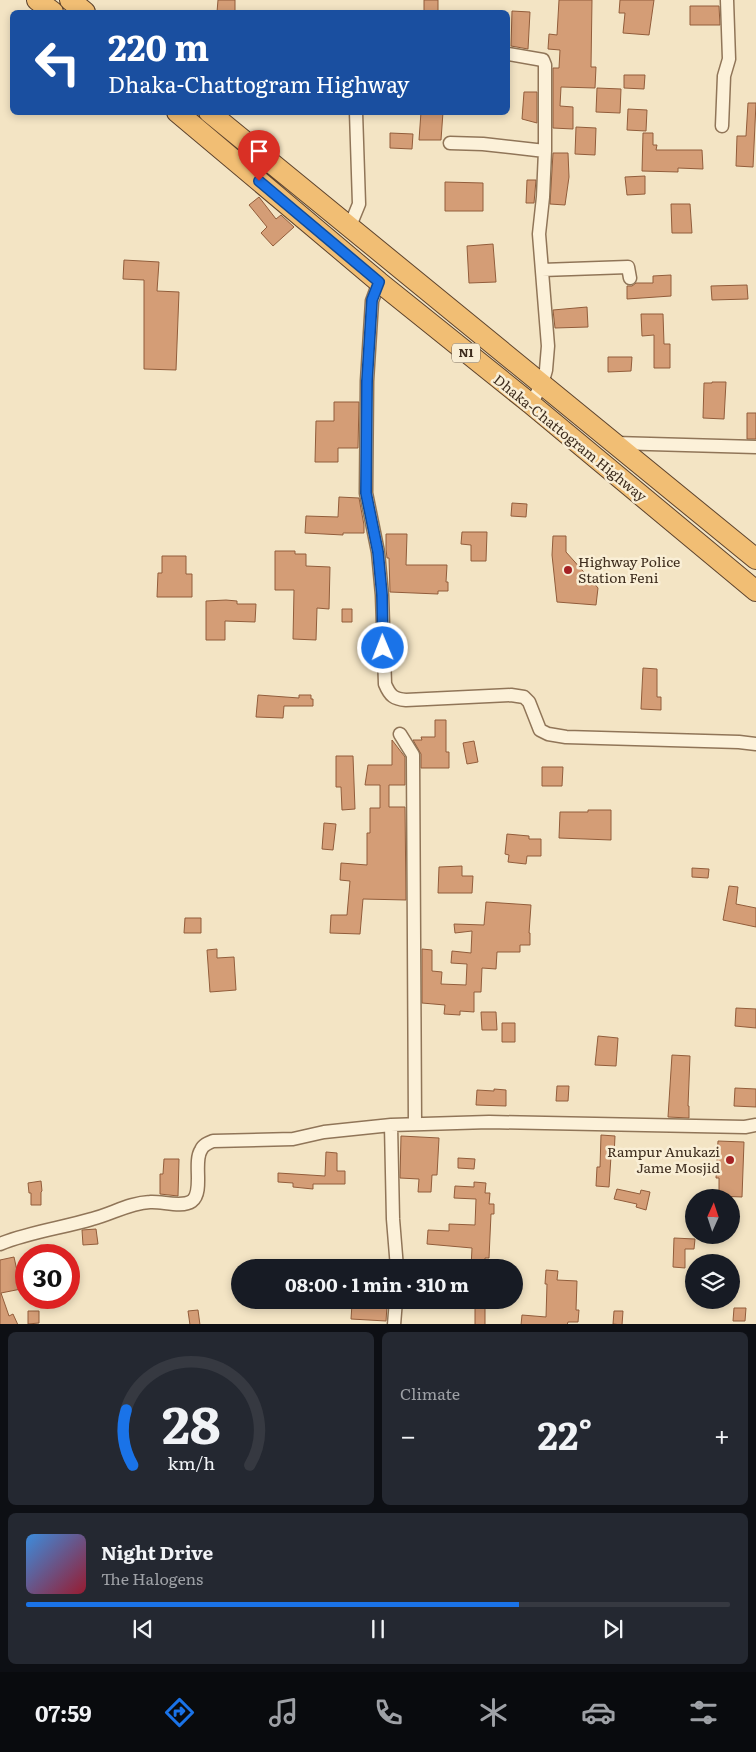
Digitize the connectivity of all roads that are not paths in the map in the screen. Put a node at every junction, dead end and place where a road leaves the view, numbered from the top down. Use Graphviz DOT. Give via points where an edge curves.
graph roads {
  1 [pos="38,0"];
  2 [pos="70,0"];
  3 [pos="727,0"];
  4 [pos="50,10"];
  5 [pos="82,10"];
  6 [pos="510,54"];
  7 [pos="180,115"];
  8 [pos="213,115"];
  9 [pos="356,115"];
  10 [pos="722,126"];
  11 [pos="450,143"];
  12 [pos="545,151"];
  13 [pos="350,226"];
  14 [pos="542,270"];
  15 [pos="630,278"];
  16 [pos="379,282"];
  17 [pos="542,384"];
  18 [pos="530,404"];
  19 [pos="615,443"];
  20 [pos="756,447"];
  21 [pos="756,558"];
  22 [pos="756,591"];
  23 [pos="400,734"];
  24 [pos="756,744"];
  25 [pos="415,1124"];
  26 [pos="391,1125"];
  27 [pos="756,1125"];
  28 [pos="0,1244"];
  29 [pos="396,1259"];
  30 [pos="395,1309"];
  31 [pos="394,1324"];
  1 -- 4 [label="highway"];
  2 -- 5 [label="highway"];
  3 -- 10 [label="street" via="729,59 724,76"];
  6 -- 12 [label="street" via="545,62"];
  7 -- 16 [label="highway, Dhaka-Chattogram Highway / N1"];
  8 -- 13 [label="highway, Dhaka-Chattogram Highway / N1"];
  9 -- 13 [label="street" via="359,204"];
  11 -- 12 [label="street"];
  12 -- 14 [label="street" via="539,234"];
  13 -- 17 [label="highway, Dhaka-Chattogram Highway / N1"];
  14 -- 15 [label="street" via="628,267"];
  14 -- 17 [label="street" via="548,346"];
  16 -- 18 [label="highway, Dhaka-Chattogram Highway / N1"];
  16 -- 24 [label="street" via="372,300 367,381 366,493 378,552 389,692 395,699 524,697 540,730 566,737"];
  17 -- 18 [label="street"];
  17 -- 19 [label="highway, Dhaka-Chattogram Highway / N1"];
  18 -- 22 [label="highway, Dhaka-Chattogram Highway / N1"];
  19 -- 20 [label="street"];
  19 -- 21 [label="highway, Dhaka-Chattogram Highway / N1"];
  23 -- 25 [label="street" via="413,755"];
  25 -- 26 [label="street"];
  25 -- 27 [label="street"];
  26 -- 28 [label="street" via="292,1139 213,1141 199,1151 197,1194 189,1202 150,1202 128,1206 94,1219"];
  26 -- 29 [label="street"];
  30 -- 31 [label="street"];
}
